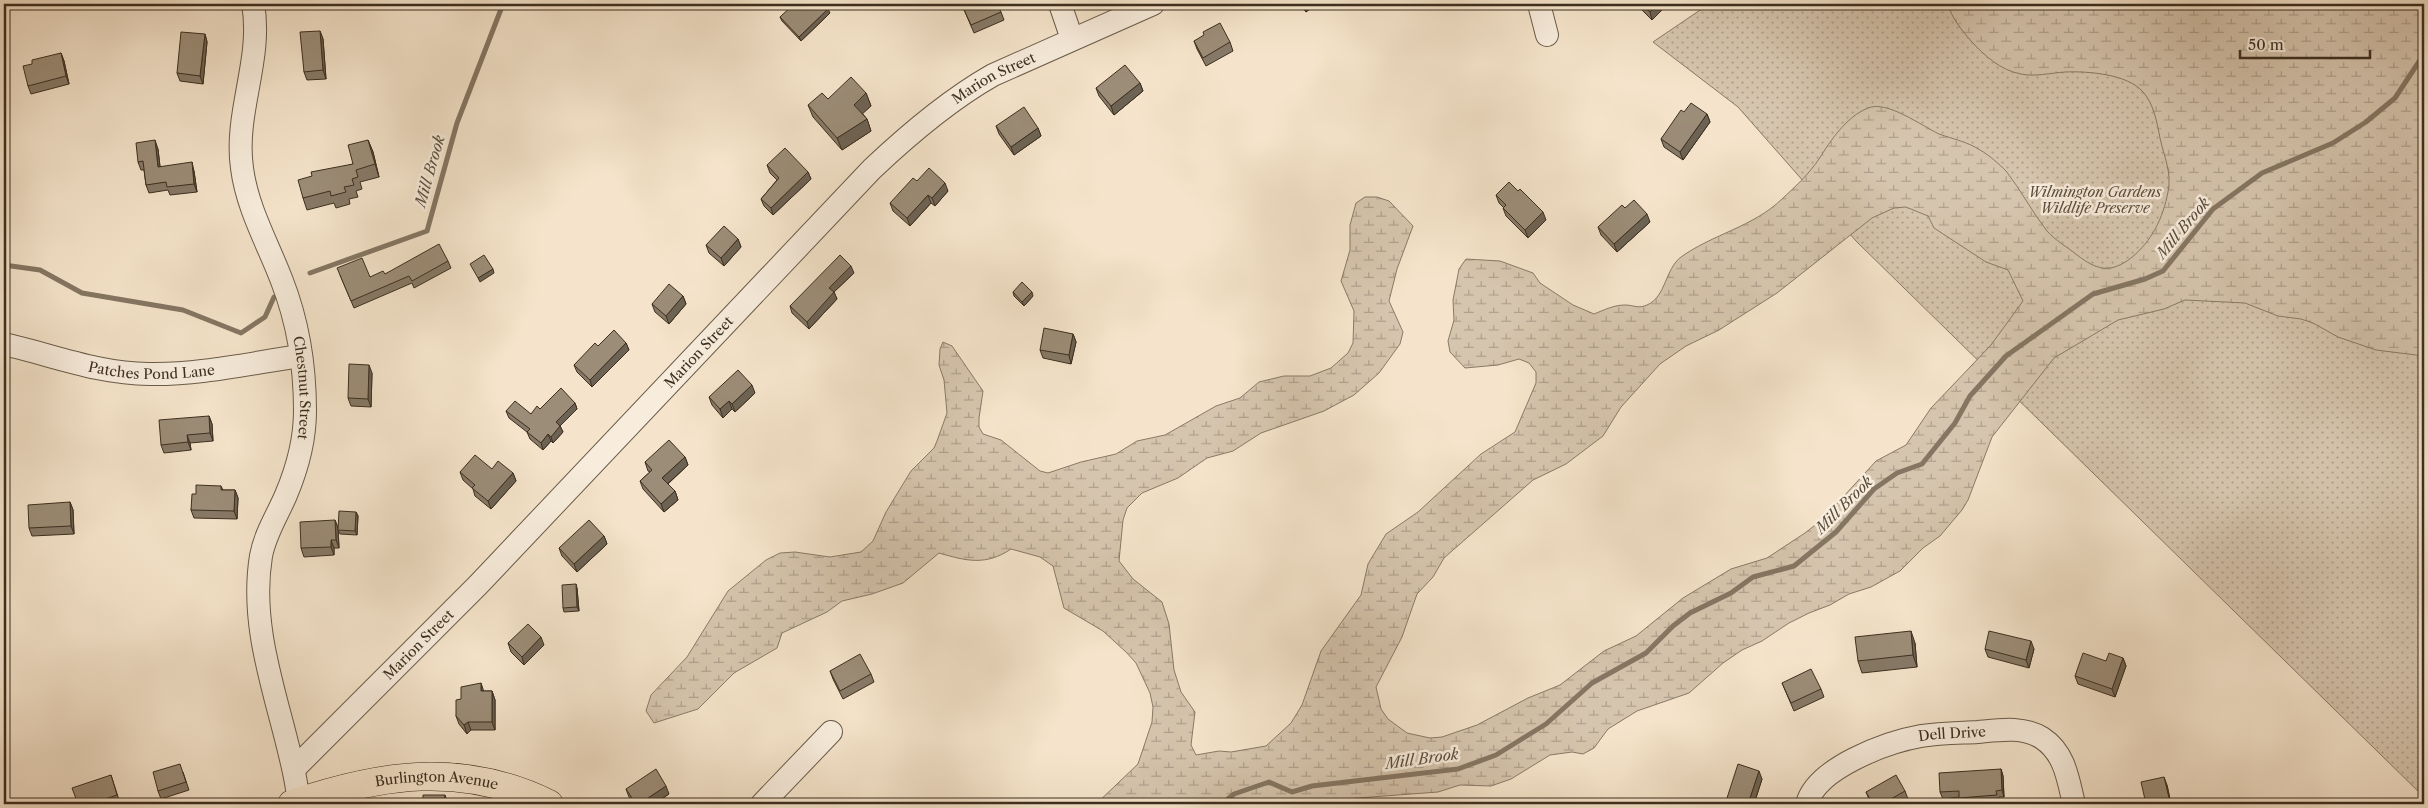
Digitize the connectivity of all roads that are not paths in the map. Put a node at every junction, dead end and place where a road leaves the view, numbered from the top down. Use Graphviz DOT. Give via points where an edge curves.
graph roads {
  1 [pos="253,4"];
  2 [pos="1060,4"];
  3 [pos="1153,4"];
  4 [pos="1539,4"];
  5 [pos="1547,35"];
  6 [pos="1072,39"];
  7 [pos="4,344"];
  8 [pos="301,356"];
  9 [pos="831,732"];
  10 [pos="294,769"];
  11 [pos="297,803"];
  12 [pos="549,804"];
  13 [pos="762,804"];
  14 [pos="1807,804"];
  15 [pos="2074,804"];
  1 -- 8 [label="street, Chestnut Street" via="255,39 241,137 242,170 254,212 290,305"];
  2 -- 6 [label="street"];
  3 -- 6 [label="street, Marion Street"];
  4 -- 5 [label="street"];
  6 -- 10 [label="street, Marion Street" via="981,82 909,134 431,634"];
  7 -- 8 [label="street, Patches Pond Lane" via="93,367 149,374 196,371"];
  8 -- 10 [label="street, Chestnut Street" via="305,412 302,444 289,487 263,548 259,592 266,662"];
  9 -- 13 [label="street"];
  10 -- 11 [label="street, Chestnut Street"];
  11 -- 12 [label="main road, Burlington Avenue" via="380,780 435,776 487,781"];
  14 -- 15 [label="street, Dell Drive" via="1822,779 1898,741 1922,736 2014,730 2037,735 2057,752 2065,768"];
}
